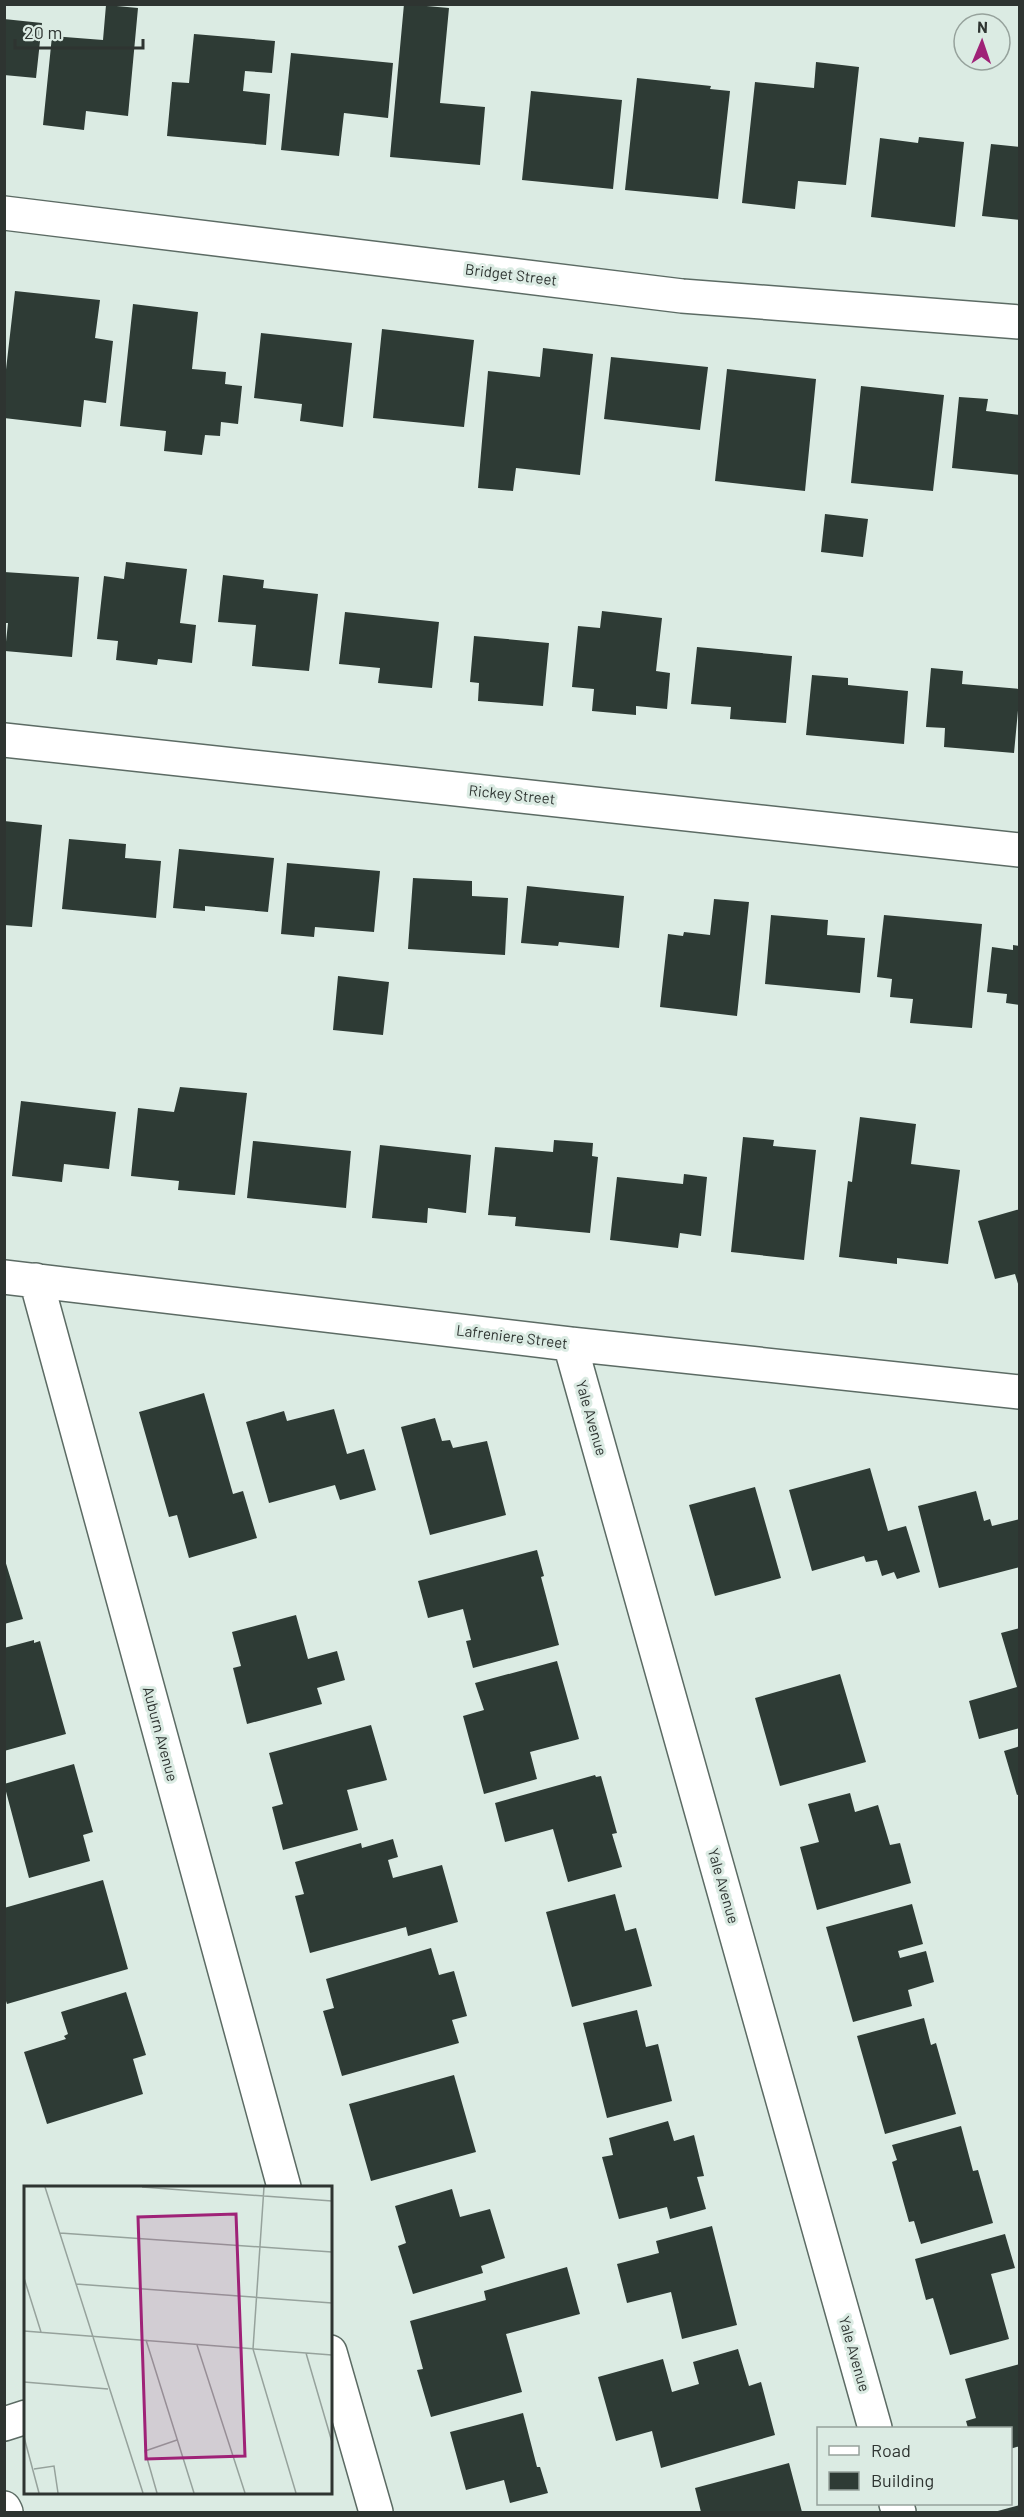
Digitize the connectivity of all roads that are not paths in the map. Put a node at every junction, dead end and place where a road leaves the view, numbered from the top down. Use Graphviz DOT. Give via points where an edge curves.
graph roads {
  1 [pos="4,213"];
  2 [pos="1020,322"];
  3 [pos="4,740"];
  4 [pos="1020,849"];
  5 [pos="20,1279"];
  6 [pos="570,1344"];
  7 [pos="1020,1392"];
  8 [pos="284,2186"];
  9 [pos="332,2359"];
  10 [pos="24,2418"];
  11 [pos="4,2424"];
  12 [pos="875,2427"];
  13 [pos="4,2508"];
  14 [pos="6,2512"];
  15 [pos="376,2512"];
  1 -- 2 [label="street, Bridget Street" via="682,296"];
  3 -- 4 [label="street, Rickey Street"];
  5 -- 6 [label="street, Lafreniere Street"];
  5 -- 8 [label="street, Auburn Avenue"];
  6 -- 7 [label="street, Lafreniere Street"];
  6 -- 12 [label="street, Yale Avenue"];
  9 -- 15 [label="street"];
  10 -- 11 [label="street"];
  13 -- 14 [label="street"];
}
